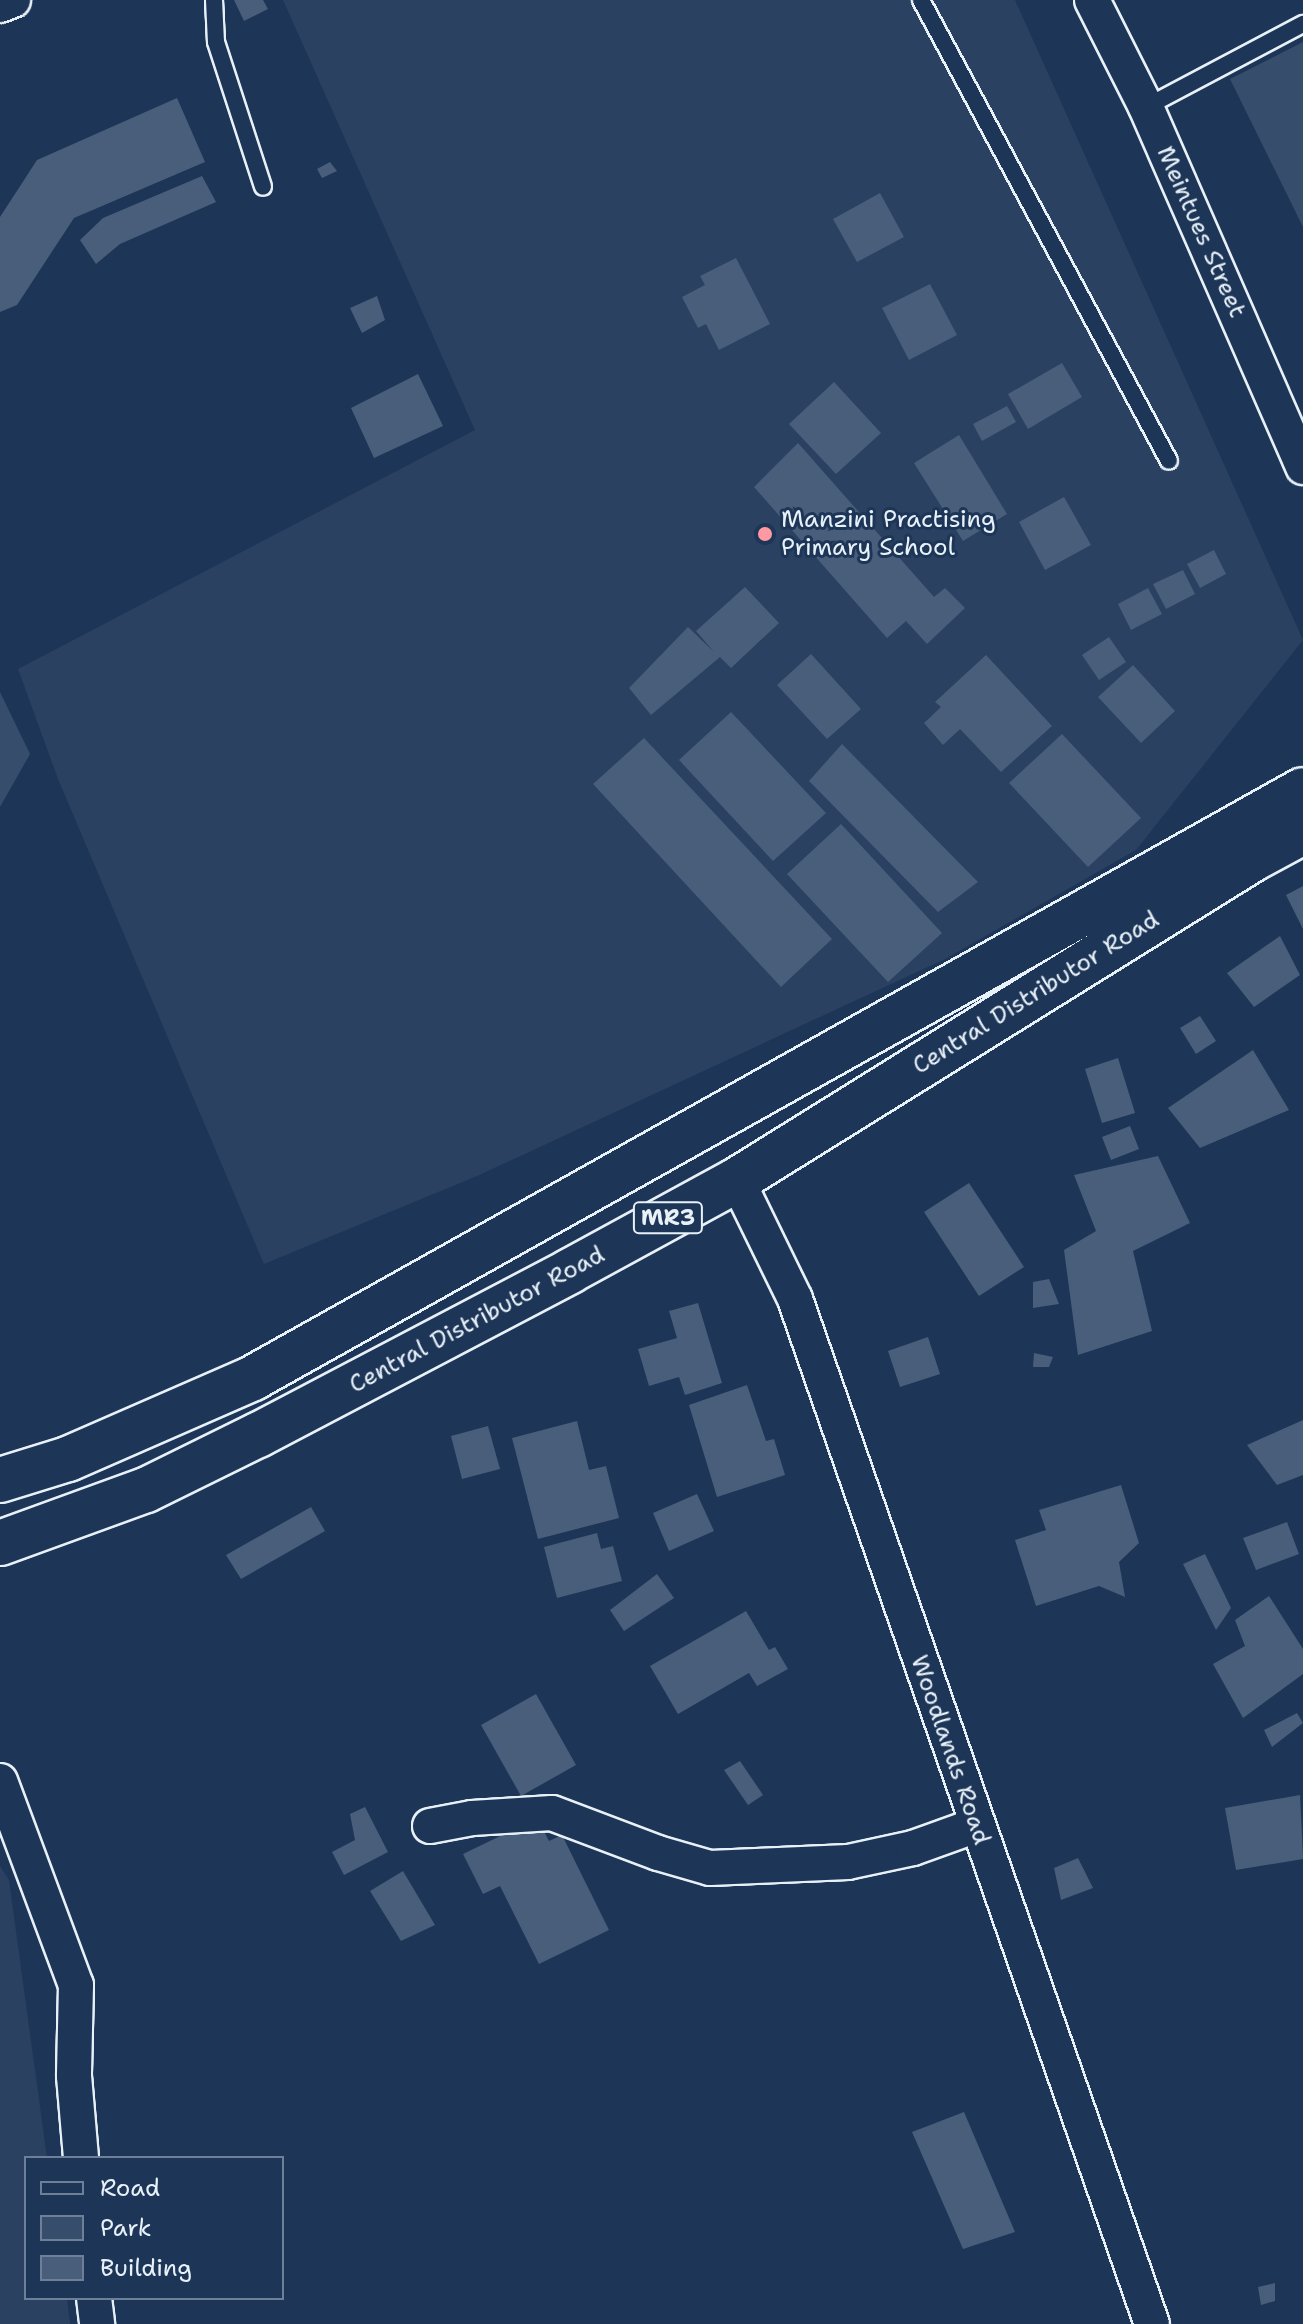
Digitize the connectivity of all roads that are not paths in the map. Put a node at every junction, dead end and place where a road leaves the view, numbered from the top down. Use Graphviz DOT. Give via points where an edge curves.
graph roads {
  1 [pos="13,0"];
  2 [pos="214,0"];
  3 [pos="921,0"];
  4 [pos="1092,0"];
  5 [pos="0,5"];
  6 [pos="1303,24"];
  7 [pos="1146,107"];
  8 [pos="263,187"];
  9 [pos="1294,421"];
  10 [pos="1169,461"];
  11 [pos="1303,467"];
  12 [pos="1303,790"];
  13 [pos="1303,832"];
  14 [pos="737,1180"];
  15 [pos="0,1480"];
  16 [pos="0,1543"];
  17 [pos="0,1781"];
  18 [pos="977,1825"];
  19 [pos="430,1826"];
  20 [pos="81,2156"];
  21 [pos="94,2300"];
  22 [pos="97,2324"];
  23 [pos="1152,2324"];
  1 -- 5 [label="street"];
  2 -- 8 [label="lane" via="216,42"];
  3 -- 10 [label="lane"];
  4 -- 7 [label="street, Meintues Street"];
  6 -- 7 [label="lane"];
  7 -- 9 [label="street, Meintues Street"];
  9 -- 11 [label="street, Meintues Street"];
  12 -- 15 [label="highway, Central Distributor Road / MR3" via="253,1378 68,1459"];
  13 -- 14 [label="highway, Central Distributor Road / MR3"];
  14 -- 16 [label="highway, Central Distributor Road / MR3" via="258,1435 146,1490"];
  14 -- 18 [label="street, Woodlands Road" via="795,1299"];
  17 -- 20 [label="street" via="76,1985 74,2076"];
  18 -- 19 [label="street" via="913,1848 848,1862 724,1868 658,1853 552,1813"];
  18 -- 23 [label="street, Woodlands Road"];
  21 -- 22 [label="street"];
}
